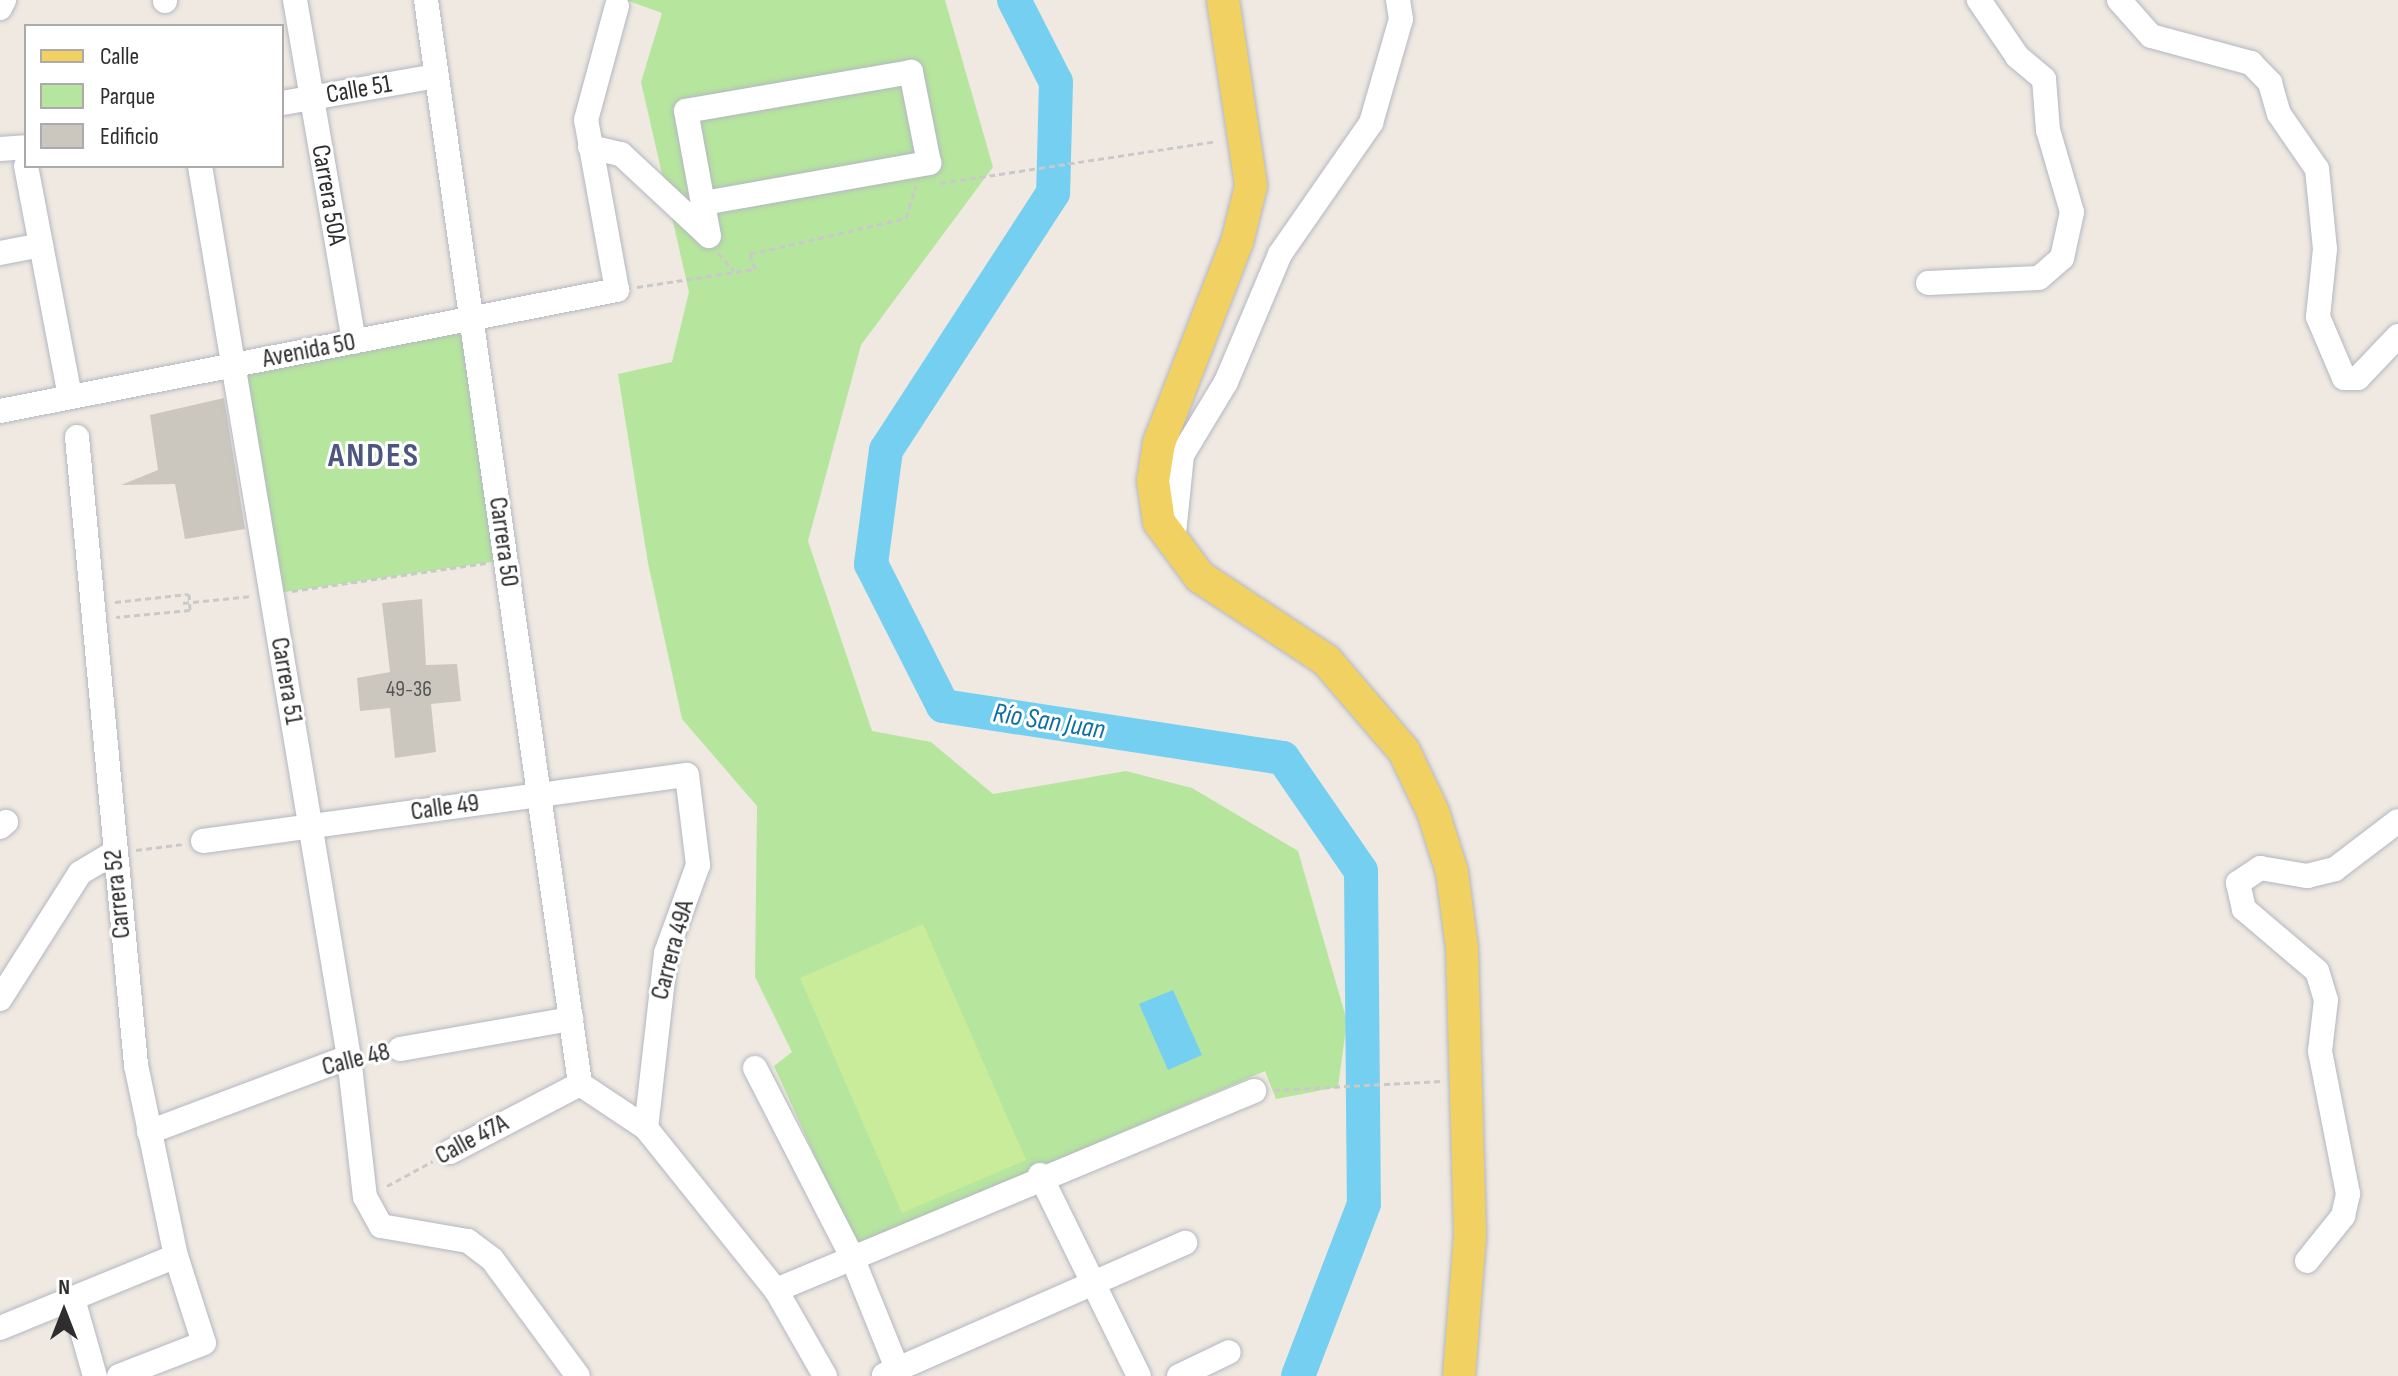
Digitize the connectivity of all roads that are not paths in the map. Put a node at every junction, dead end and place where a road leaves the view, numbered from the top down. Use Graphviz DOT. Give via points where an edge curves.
graph roads {
  1 [pos="4,0"];
  2 [pos="295,0"];
  3 [pos="426,0"];
  4 [pos="1223,0"];
  5 [pos="1398,0"];
  6 [pos="1979,0"];
  7 [pos="2119,0"];
  8 [pos="617,6"];
  9 [pos="0,8"];
  10 [pos="437,76"];
  11 [pos="312,98"];
  12 [pos="284,103"];
  13 [pos="590,147"];
  14 [pos="20,155"];
  15 [pos="200,168"];
  16 [pos="704,203"];
  17 [pos="41,245"];
  18 [pos="0,253"];
  19 [pos="1928,283"];
  20 [pos="471,319"];
  21 [pos="2398,336"];
  22 [pos="354,342"];
  23 [pos="233,365"];
  24 [pos="70,397"];
  25 [pos="0,411"];
  26 [pos="77,437"];
  27 [pos="1173,543"];
  28 [pos="687,775"];
  29 [pos="539,796"];
  30 [pos="2398,821"];
  31 [pos="310,827"];
  32 [pos="203,841"];
  33 [pos="113,853"];
  34 [pos="0,999"];
  35 [pos="571,1019"];
  36 [pos="400,1049"];
  37 [pos="349,1057"];
  38 [pos="755,1068"];
  39 [pos="580,1084"];
  40 [pos="1254,1091"];
  41 [pos="646,1128"];
  42 [pos="149,1132"];
  43 [pos="450,1152"];
  44 [pos="1040,1175"];
  45 [pos="1185,1243"];
  46 [pos="176,1256"];
  47 [pos="852,1257"];
  48 [pos="2307,1261"];
  49 [pos="1096,1283"];
  50 [pos="776,1290"];
  51 [pos="73,1299"];
  52 [pos="0,1328"];
  53 [pos="1229,1352"];
  54 [pos="893,1374"];
  55 [pos="95,1376"];
  56 [pos="119,1376"];
  57 [pos="578,1376"];
  58 [pos="825,1376"];
  59 [pos="1139,1376"];
  60 [pos="1179,1376"];
  61 [pos="1459,1376"];
  1 -- 9 [label="street"];
  2 -- 11 [label="street, Carrera 50A"];
  3 -- 10 [label="street, Carrera 50"];
  4 -- 27 [label="main road" via="1251,186 1237,242 1159,443 1153,481 1159,522"];
  5 -- 27 [label="street" via="1401,19 1371,123 1280,254 1226,382 1182,455"];
  6 -- 19 [label="street" via="2017,56 2044,79 2048,130 2072,212 2062,258 2039,278"];
  7 -- 21 [label="street" via="2151,36 2251,63 2270,83 2279,114 2317,169 2325,249 2318,317 2344,378 2358,378"];
  8 -- 13 [label="street" via="589,96"];
  10 -- 11 [label="street, Calle 51"];
  10 -- 20 [label="street, Carrera 50"];
  11 -- 12 [label="street, Calle 51"];
  11 -- 22 [label="street, Carrera 50A"];
  13 -- 16 [label="street" via="621,154 709,236"];
  13 -- 20 [label="street, Avenida 50" via="617,290"];
  14 -- 17 [label="street"];
  15 -- 23 [label="street, Carrera 51"];
  16 -- 16 [label="street" via="929,163 911,72 686,111"];
  17 -- 18 [label="street"];
  17 -- 24 [label="street"];
  20 -- 22 [label="street, Avenida 50"];
  20 -- 29 [label="street, Carrera 50"];
  22 -- 23 [label="street, Avenida 50"];
  23 -- 24 [label="street, Avenida 50"];
  23 -- 31 [label="street, Carrera 51"];
  24 -- 25 [label="street, Avenida 50"];
  26 -- 33 [label="street, Carrera 52"];
  27 -- 61 [label="main road" via="1200,577 1326,660 1404,751 1433,812 1452,872 1462,948 1470,1236"];
  28 -- 29 [label="street, Calle 49"];
  28 -- 41 [label="street, Carrera 49A" via="698,865 666,953"];
  29 -- 31 [label="street, Calle 49"];
  29 -- 35 [label="street, Carrera 50"];
  30 -- 48 [label="street" via="2366,851 2327,872 2260,868 2238,883 2244,909 2317,971 2326,1000 2320,1051 2348,1194 2343,1216"];
  31 -- 32 [label="street, Calle 49"];
  31 -- 37 [label="street, Carrera 51"];
  33 -- 34 [label="street" via="80,873"];
  33 -- 42 [label="street, Carrera 52"];
  35 -- 36 [label="street, Calle 48"];
  35 -- 39 [label="street, Carrera 50"];
  37 -- 42 [label="street, Calle 48"];
  37 -- 57 [label="street, Carrera 51" via="365,1197 381,1226 468,1241 492,1259"];
  38 -- 47 [label="street"];
  39 -- 41 [label="street"];
  39 -- 43 [label="street, Calle 47A"];
  40 -- 44 [label="street"];
  41 -- 50 [label="street"];
  42 -- 46 [label="street, Carrera 52"];
  44 -- 47 [label="street"];
  44 -- 49 [label="street"];
  45 -- 49 [label="street"];
  46 -- 51 [label="street"];
  46 -- 56 [label="street, Carrera 52" via="204,1343"];
  47 -- 50 [label="street"];
  47 -- 54 [label="street"];
  49 -- 54 [label="street"];
  49 -- 59 [label="street"];
  50 -- 58 [label="street"];
  51 -- 52 [label="street"];
  51 -- 55 [label="street"];
  53 -- 60 [label="street"];
}
